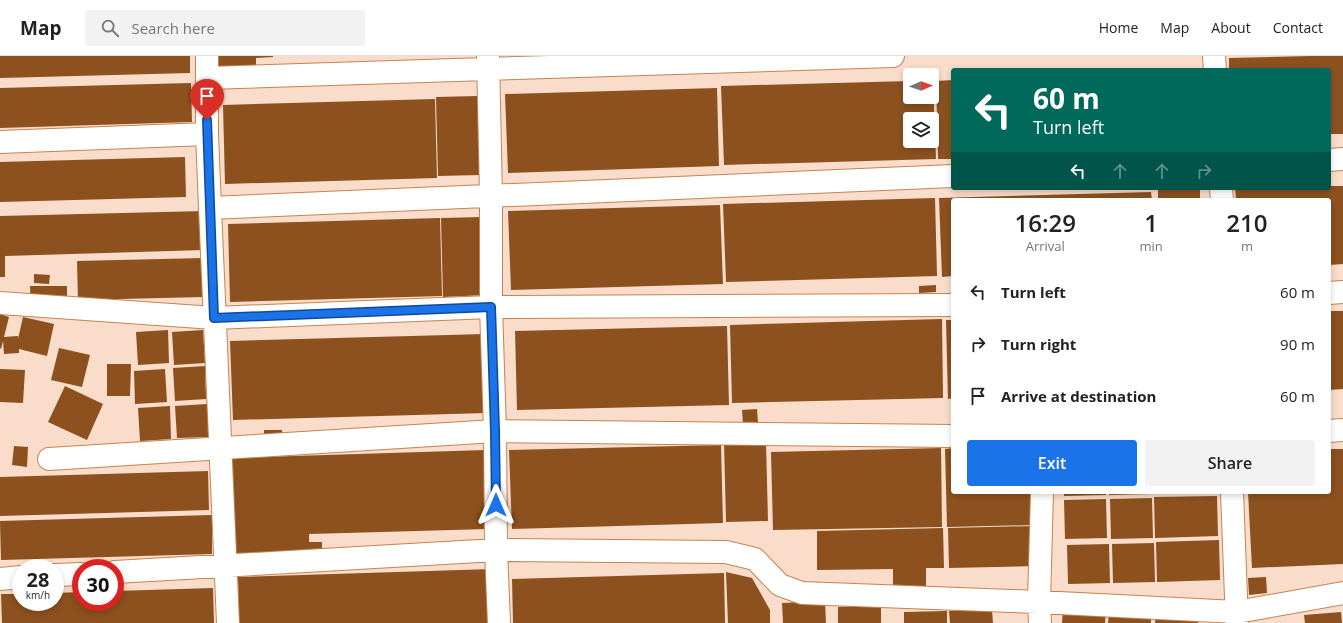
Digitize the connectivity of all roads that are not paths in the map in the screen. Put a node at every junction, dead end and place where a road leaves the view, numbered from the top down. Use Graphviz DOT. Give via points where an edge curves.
graph roads {
  1 [pos="208,56"];
  2 [pos="893,56"];
  3 [pos="1214,56"];
  4 [pos="777,58"];
  5 [pos="488,63"];
  6 [pos="1215,68"];
  7 [pos="207,78"];
  8 [pos="208,134"];
  9 [pos="0,142"];
  10 [pos="1343,159"];
  11 [pos="1331,160"];
  12 [pos="951,176"];
  13 [pos="491,196"];
  14 [pos="210,208"];
  15 [pos="1343,292"];
  16 [pos="1331,293"];
  17 [pos="0,303"];
  18 [pos="951,305"];
  19 [pos="491,307"];
  20 [pos="214,318"];
  21 [pos="1343,430"];
  22 [pos="495,431"];
  23 [pos="1331,431"];
  24 [pos="951,436"];
  25 [pos="220,448"];
  26 [pos="49,459"];
  27 [pos="1042,494"];
  28 [pos="1232,494"];
  29 [pos="496,550"];
  30 [pos="225,565"];
  31 [pos="124,571"];
  32 [pos="12,578"];
  33 [pos="0,579"];
  34 [pos="1343,594"];
  35 [pos="1040,612"];
  36 [pos="1237,617"];
  37 [pos="228,623"];
  38 [pos="499,623"];
  1 -- 7 [label="street"];
  2 -- 4 [label="street"];
  3 -- 6 [label="street"];
  4 -- 5 [label="street"];
  5 -- 7 [label="street"];
  5 -- 13 [label="street"];
  7 -- 8 [label="street"];
  8 -- 9 [label="street"];
  8 -- 14 [label="street"];
  10 -- 11 [label="street"];
  12 -- 13 [label="street"];
  13 -- 14 [label="street"];
  13 -- 19 [label="street"];
  14 -- 20 [label="street"];
  15 -- 16 [label="street"];
  17 -- 20 [label="street"];
  18 -- 19 [label="street"];
  19 -- 20 [label="street"];
  19 -- 22 [label="street"];
  20 -- 25 [label="street"];
  21 -- 23 [label="street"];
  22 -- 24 [label="street"];
  22 -- 25 [label="street"];
  22 -- 29 [label="street"];
  25 -- 26 [label="street"];
  25 -- 30 [label="street"];
  27 -- 35 [label="street"];
  28 -- 36 [label="street"];
  29 -- 30 [label="street"];
  29 -- 35 [label="street" via="726,552 755,559 780,585 802,593"];
  29 -- 38 [label="street"];
  30 -- 31 [label="street"];
  30 -- 37 [label="street"];
  32 -- 33 [label="street"];
  34 -- 36 [label="street"];
  35 -- 36 [label="street"];
}
